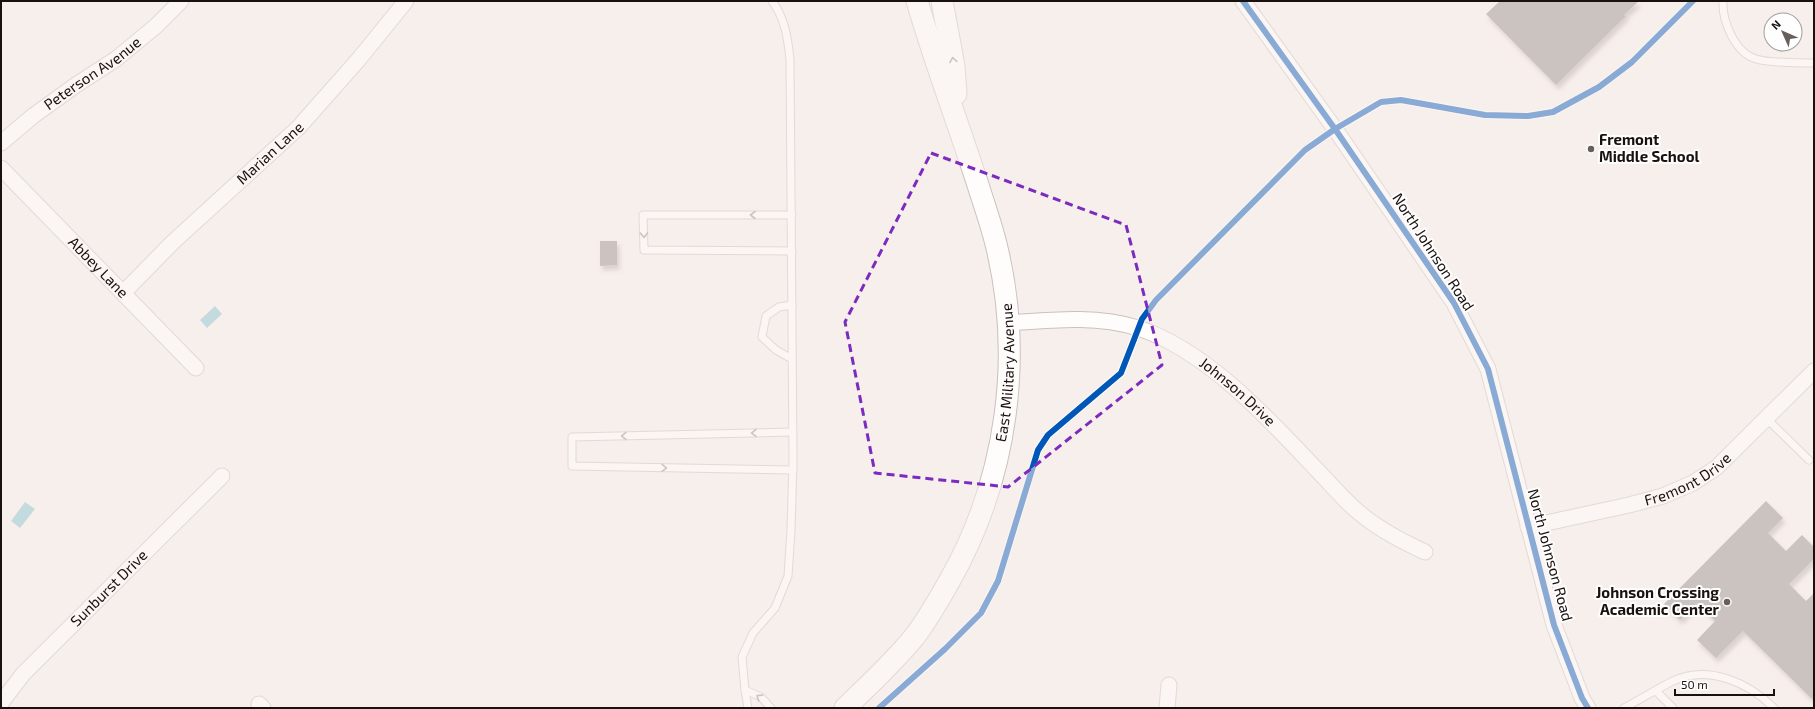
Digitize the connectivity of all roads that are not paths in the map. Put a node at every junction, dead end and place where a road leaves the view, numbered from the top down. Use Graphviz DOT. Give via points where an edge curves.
graph roads {
  1 [pos="181,1"];
  2 [pos="406,1"];
  3 [pos="772,1"];
  4 [pos="917,1"];
  5 [pos="942,1"];
  6 [pos="1243,1"];
  7 [pos="1723,1"];
  8 [pos="1814,63"];
  9 [pos="959,127"];
  10 [pos="1,144"];
  11 [pos="1,168"];
  12 [pos="792,215"];
  13 [pos="792,251"];
  14 [pos="123,293"];
  15 [pos="792,305"];
  16 [pos="1009,323"];
  17 [pos="792,359"];
  18 [pos="196,368"];
  19 [pos="1814,371"];
  20 [pos="1766,418"];
  21 [pos="793,432"];
  22 [pos="1810,460"];
  23 [pos="793,470"];
  24 [pos="222,476"];
  25 [pos="1528,527"];
  26 [pos="1426,552"];
  27 [pos="1169,685"];
  28 [pos="745,690"];
  29 [pos="1656,691"];
  30 [pos="1,703"];
  31 [pos="748,708"];
  32 [pos="771,708"];
  33 [pos="845,708"];
  34 [pos="1167,708"];
  35 [pos="1588,708"];
  36 [pos="1624,708"];
  37 [pos="1673,708"];
  38 [pos="1774,708"];
  1 -- 10 [label="street, Peterson Avenue" via="156,26 116,59 58,98"];
  2 -- 14 [label="street, Marian Lane" via="298,128 173,242"];
  3 -- 12 [label="lane" via="782,18 788,45"];
  4 -- 9 [label="main road, East Military Avenue"];
  9 -- 5 [label="main road, one-way" via="954,66"];
  6 -- 25 [label="street, North Johnson Road" via="1335,129 1454,303 1488,369"];
  7 -- 8 [label="lane" via="1731,37 1754,59 1768,62"];
  9 -- 16 [label="main road, East Military Avenue" via="996,243"];
  11 -- 14 [label="street, Abbey Lane"];
  12 -- 13 [label="lane"];
  12 -- 13 [label="lane, one-way" via="643,215 644,250"];
  13 -- 15 [label="lane"];
  14 -- 18 [label="street, Abbey Lane"];
  15 -- 17 [label="lane"];
  15 -- 17 [label="lane" via="780,307 766,316 762,337 776,350"];
  16 -- 26 [label="street, Johnson Drive" via="1066,319 1102,321 1138,328 1182,349 1234,387 1282,432 1356,510 1397,539"];
  16 -- 33 [label="main road, East Military Avenue" via="1008,392 1003,429 985,503 972,536 938,602 916,635"];
  17 -- 21 [label="lane"];
  19 -- 20 [label="street, Fremont Drive"];
  20 -- 22 [label="lane"];
  20 -- 25 [label="street, Fremont Drive" via="1716,468 1663,496"];
  21 -- 23 [label="lane"];
  21 -- 23 [label="lane, one-way" via="572,437 572,466"];
  23 -- 28 [label="lane" via="788,576 775,608 753,633 742,657"];
  24 -- 30 [label="street, Sunburst Drive" via="23,674"];
  25 -- 35 [label="street, North Johnson Road" via="1554,625"];
  27 -- 34 [label="street"];
  28 -- 31 [label="lane"];
  32 -- 28 [label="lane, one-way" via="761,696"];
  29 -- 36 [label="lane"];
  29 -- 37 [label="lane"];
  29 -- 38 [label="lane" via="1688,676 1721,677 1753,690"];
}
